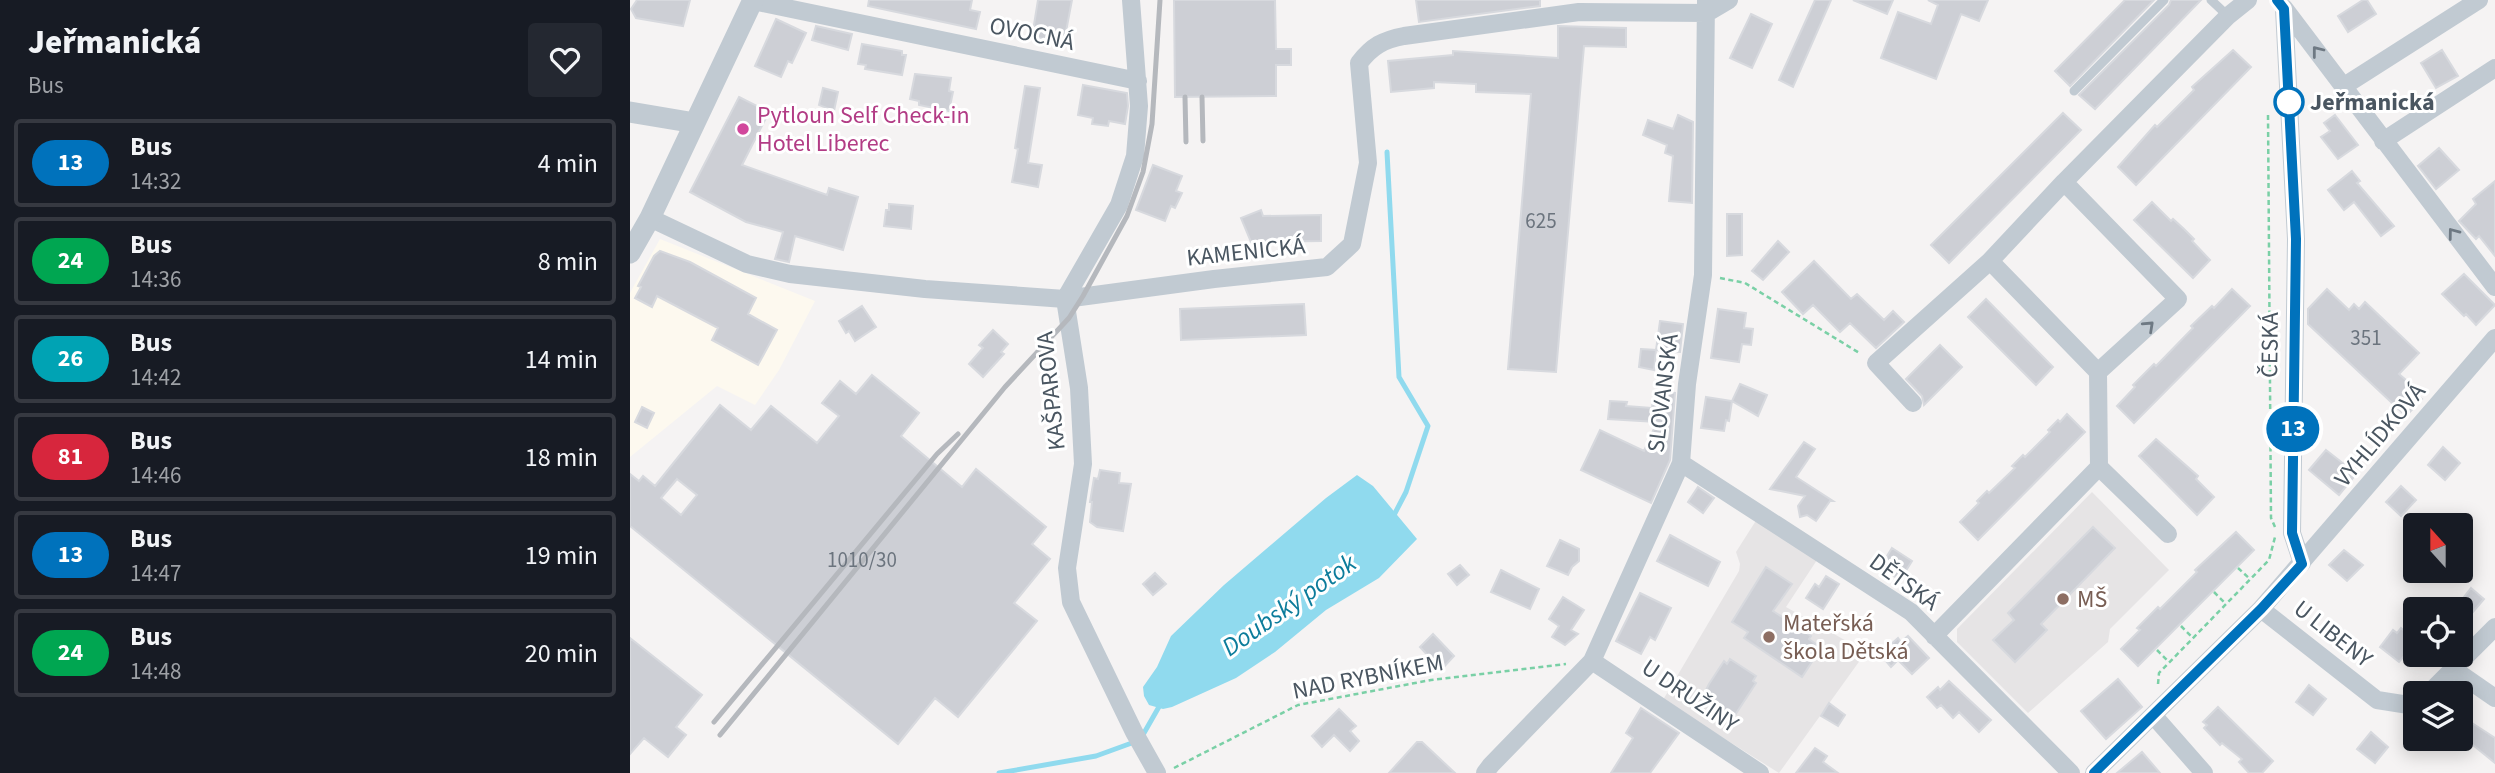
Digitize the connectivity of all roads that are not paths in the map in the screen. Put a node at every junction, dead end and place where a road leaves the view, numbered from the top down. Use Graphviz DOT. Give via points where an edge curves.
graph roads {
  1 [pos="753,0"];
  2 [pos="1131,0"];
  3 [pos="1730,0"];
  4 [pos="2164,0"];
  5 [pos="2211,0"];
  6 [pos="2248,0"];
  7 [pos="2479,0"];
  8 [pos="2281,4"];
  9 [pos="1707,7"];
  10 [pos="2228,16"];
  11 [pos="2495,68"];
  12 [pos="1138,81"];
  13 [pos="2344,86"];
  14 [pos="2074,90"];
  15 [pos="630,112"];
  16 [pos="695,123"];
  17 [pos="2383,141"];
  18 [pos="2064,182"];
  19 [pos="650,218"];
  20 [pos="630,253"];
  21 [pos="1990,261"];
  22 [pos="2495,288"];
  23 [pos="1065,299"];
  24 [pos="2495,338"];
  25 [pos="2098,372"];
  26 [pos="1913,404"];
  27 [pos="1681,463"];
  28 [pos="2099,467"];
  29 [pos="2168,534"];
  30 [pos="2302,564"];
  31 [pos="2261,609"];
  32 [pos="2495,627"];
  33 [pos="1934,636"];
  34 [pos="1592,660"];
  35 [pos="2453,669"];
  36 [pos="2441,681"];
  37 [pos="2495,698"];
  38 [pos="2403,704"];
  39 [pos="2153,715"];
  40 [pos="1153,767"];
  41 [pos="1493,770"];
  42 [pos="1760,773"];
  43 [pos="2071,773"];
  44 [pos="2094,773"];
  45 [pos="2204,773"];
  1 -- 12 [label="street, OVOCNÁ"];
  1 -- 16 [label="street"];
  2 -- 12 [label="street, KAŠPAROVA"];
  3 -- 9 [label="street"];
  4 -- 14 [label="lane"];
  5 -- 10 [label="lane"];
  6 -- 10 [label="street"];
  7 -- 13 [label="street"];
  13 -- 8 [label="street, one-way"];
  8 -- 30 [label="street, ČESKÁ" via="2296,239 2292,533"];
  9 -- 23 [label="street, KAMENICKÁ" via="1579,12 1386,39 1369,49 1359,63 1368,163 1352,244 1327,267"];
  9 -- 27 [label="street, SLOVANSKÁ" via="1703,275"];
  10 -- 18 [label="street"];
  11 -- 17 [label="street"];
  12 -- 23 [label="street, KAŠPAROVA" via="1135,156 1119,205"];
  13 -- 17 [label="street"];
  15 -- 16 [label="street"];
  16 -- 19 [label="street"];
  22 -- 17 [label="street, one-way"];
  18 -- 21 [label="street"];
  25 -- 18 [label="street, one-way" via="2178,299"];
  19 -- 20 [label="street"];
  19 -- 23 [label="street, KAMENICKÁ" via="747,264 790,274"];
  21 -- 25 [label="street"];
  21 -- 26 [label="street" via="1877,363"];
  23 -- 40 [label="street, KAŠPAROVA" via="1079,388 1083,464 1066,568 1072,602"];
  24 -- 30 [label="street, VYHLÍDKOVÁ"];
  25 -- 28 [label="street"];
  27 -- 33 [label="street, DĚTSKÁ" via="1911,612"];
  27 -- 34 [label="street, SLOVANSKÁ"];
  28 -- 29 [label="street"];
  28 -- 33 [label="street"];
  30 -- 31 [label="street"];
  31 -- 38 [label="street, U LIBENY" via="2377,700"];
  31 -- 39 [label="street"];
  32 -- 35 [label="street"];
  33 -- 43 [label="street, DĚTSKÁ"];
  34 -- 41 [label="street, SLOVANSKÁ"];
  34 -- 42 [label="street, U DRUŽINY"];
  35 -- 36 [label="street"];
  35 -- 37 [label="street"];
  39 -- 44 [label="street"];
  39 -- 45 [label="street"];
}
